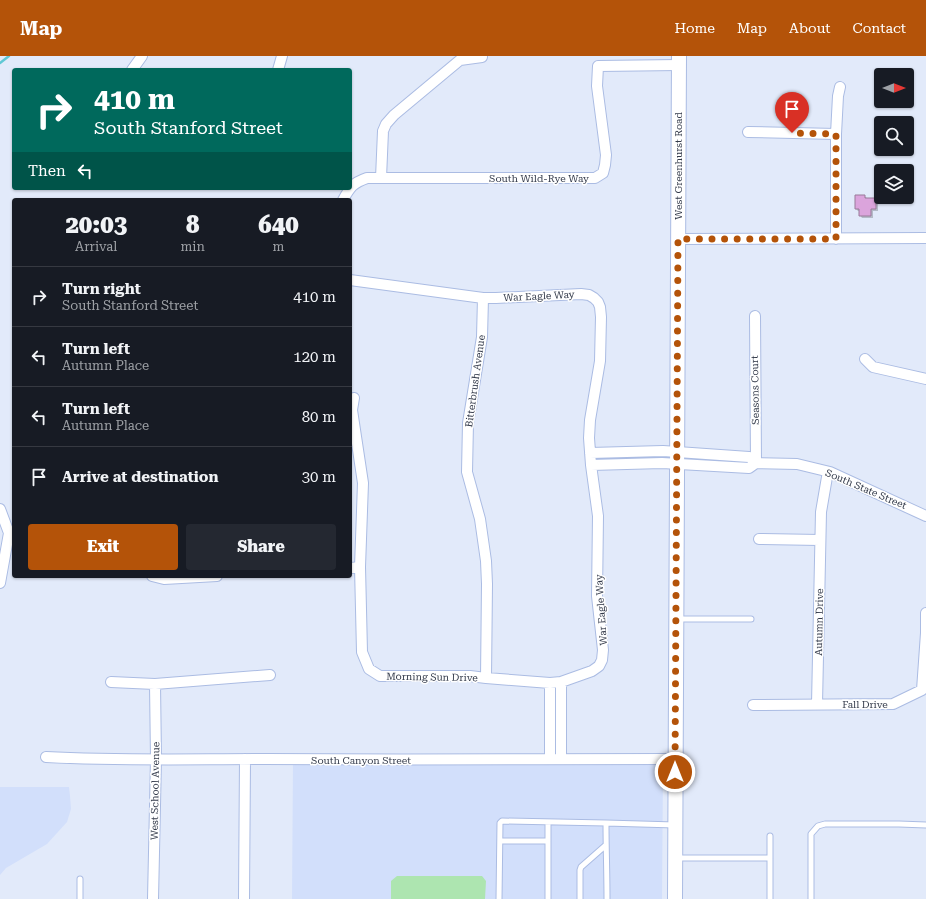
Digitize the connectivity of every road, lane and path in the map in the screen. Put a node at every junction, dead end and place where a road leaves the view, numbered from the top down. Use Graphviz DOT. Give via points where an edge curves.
graph roads {
  1 [pos="142,56"];
  2 [pos="282,56"];
  3 [pos="482,57"];
  4 [pos="599,61"];
  5 [pos="679,61"];
  6 [pos="133,68"];
  7 [pos="279,68"];
  8 [pos="840,87"];
  9 [pos="748,132"];
  10 [pos="836,134"];
  11 [pos="381,178"];
  12 [pos="352,186"];
  13 [pos="926,238"];
  14 [pos="678,239"];
  15 [pos="836,239"];
  16 [pos="352,280"];
  17 [pos="483,298"];
  18 [pos="755,316"];
  19 [pos="865,359"];
  20 [pos="926,379"];
  21 [pos="354,398"];
  22 [pos="590,453"];
  23 [pos="677,458"];
  24 [pos="756,463"];
  25 [pos="591,465"];
  26 [pos="830,472"];
  27 [pos="0,509"];
  28 [pos="926,516"];
  29 [pos="759,539"];
  30 [pos="820,540"];
  31 [pos="355,568"];
  32 [pos="160,578"];
  33 [pos="182,578"];
  34 [pos="0,581"];
  35 [pos="926,613"];
  36 [pos="676,619"];
  37 [pos="751,619"];
  38 [pos="270,675"];
  39 [pos="486,678"];
  40 [pos="111,682"];
  41 [pos="561,682"];
  42 [pos="550,683"];
  43 [pos="155,684"];
  44 [pos="817,704"];
  45 [pos="753,705"];
  46 [pos="46,757"];
  47 [pos="156,759"];
  48 [pos="245,759"];
  49 [pos="550,759"];
  50 [pos="561,759"];
  51 [pos="675,759"];
  52 [pos="548,822"];
  53 [pos="606,823"];
  54 [pos="675,824"];
  55 [pos="926,825"];
  56 [pos="770,836"];
  57 [pos="500,841"];
  58 [pos="548,841"];
  59 [pos="606,845"];
  60 [pos="675,858"];
  61 [pos="770,858"];
  62 [pos="80,878"];
  63 [pos="80,899"];
  64 [pos="153,899"];
  65 [pos="244,899"];
  66 [pos="499,899"];
  67 [pos="548,899"];
  68 [pos="580,899"];
  69 [pos="607,899"];
  70 [pos="674,899"];
  71 [pos="770,899"];
  72 [pos="811,899"];
  1 -- 6 [label="street"];
  2 -- 7 [label="street"];
  3 -- 11 [label="street" via="460,60 390,119 383,131"];
  4 -- 5 [label="street, South Wild-Rye Way"];
  4 -- 11 [label="street, South Wild-Rye Way" via="597,86 606,155 602,173 595,178"];
  5 -- 14 [label="main road, West Greenhurst Road"];
  8 -- 10 [label="street"];
  9 -- 10 [label="street"];
  10 -- 15 [label="street"];
  11 -- 12 [label="street" via="367,178"];
  13 -- 15 [label="street"];
  14 -- 15 [label="street"];
  14 -- 23 [label="main road, West Greenhurst Road"];
  16 -- 17 [label="street, War Eagle Way"];
  17 -- 22 [label="street, War Eagle Way" via="581,294 589,295 598,302 601,317 600,361 590,420"];
  17 -- 39 [label="street, Bitterbrush Avenue" via="482,337 468,423 467,472 480,519 486,561"];
  18 -- 24 [label="street, Seasons Court"];
  19 -- 20 [label="street" via="874,367"];
  21 -- 31 [label="street, Morning Sun Drive" via="352,410 363,483"];
  22 -- 23 [label="street" via="663,451"];
  22 -- 25 [label="street, War Eagle Way"];
  23 -- 24 [label="street, South State Street" via="749,468"];
  23 -- 25 [label="street" via="641,463"];
  23 -- 36 [label="main road, West Greenhurst Road"];
  24 -- 26 [label="street, South State Street" via="797,464"];
  25 -- 41 [label="street, War Eagle Way" via="598,516 598,596 602,660 592,671"];
  26 -- 28 [label="street, South State Street"];
  26 -- 30 [label="street, Autumn Drive" via="821,512"];
  27 -- 34 [label="street" via="10,533"];
  29 -- 30 [label="street"];
  30 -- 44 [label="street, Autumn Drive"];
  31 -- 39 [label="street, Morning Sun Drive" via="362,652 370,669 380,676"];
  32 -- 33 [label="street"];
  35 -- 44 [label="street, Fall Drive" via="922,690 893,704"];
  36 -- 37 [label="lane"];
  36 -- 51 [label="main road, West Greenhurst Road"];
  38 -- 43 [label="street"];
  39 -- 42 [label="street, Morning Sun Drive"];
  40 -- 43 [label="street"];
  41 -- 42 [label="street, Morning Sun Drive"];
  41 -- 50 [label="street"];
  42 -- 49 [label="street"];
  43 -- 47 [label="street, West School Avenue"];
  44 -- 45 [label="street, Fall Drive"];
  46 -- 47 [label="street, South Canyon Street"];
  47 -- 48 [label="street, South Canyon Street"];
  47 -- 64 [label="street, West School Avenue"];
  48 -- 49 [label="street, South Canyon Street"];
  48 -- 65 [label="street"];
  49 -- 50 [label="street, South Canyon Street"];
  50 -- 51 [label="street, South Canyon Street"];
  51 -- 54 [label="main road, West Greenhurst Road"];
  52 -- 53 [label="lane"];
  52 -- 57 [label="lane" via="502,821"];
  52 -- 58 [label="lane"];
  53 -- 54 [label="lane"];
  53 -- 59 [label="lane"];
  54 -- 60 [label="main road, West Greenhurst Road"];
  55 -- 72 [label="lane" via="818,826 811,834"];
  56 -- 61 [label="lane"];
  57 -- 58 [label="lane"];
  57 -- 66 [label="lane"];
  58 -- 67 [label="lane"];
  59 -- 68 [label="lane" via="581,867"];
  59 -- 69 [label="lane"];
  60 -- 61 [label="lane"];
  60 -- 70 [label="main road, West Greenhurst Road"];
  61 -- 71 [label="lane"];
  62 -- 63 [label="lane"];
}
